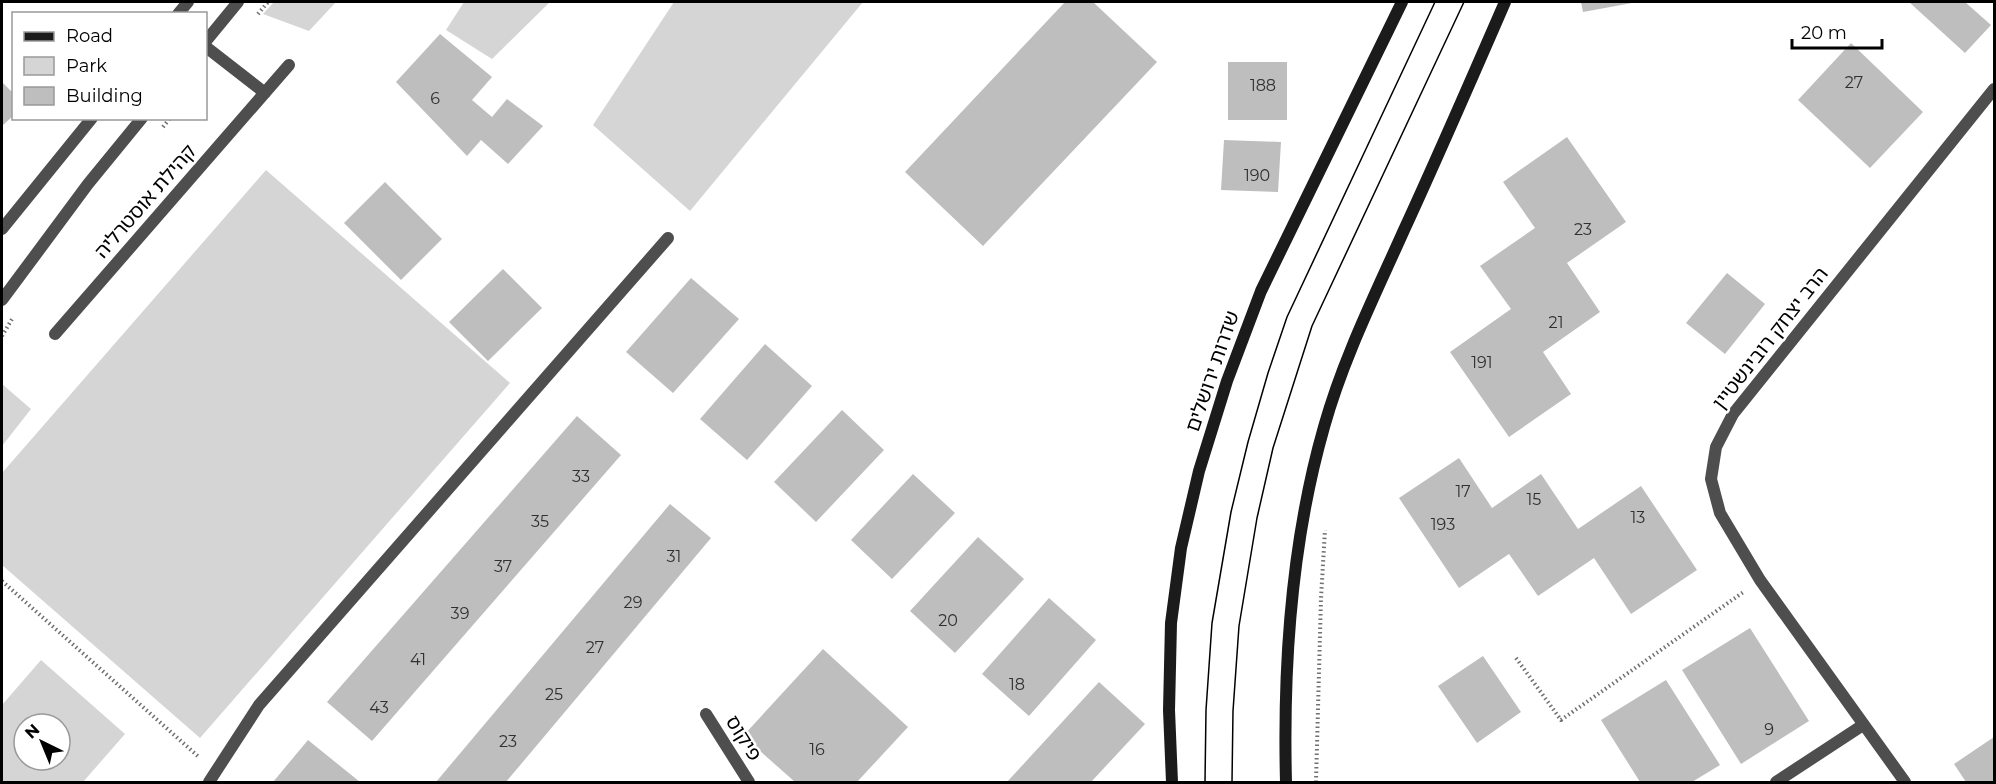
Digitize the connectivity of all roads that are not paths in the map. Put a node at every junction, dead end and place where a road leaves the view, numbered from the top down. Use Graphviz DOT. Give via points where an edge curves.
graph roads {
  1 [pos="238,2"];
  2 [pos="1402,2"];
  3 [pos="1505,2"];
  4 [pos="207,40"];
  5 [pos="207,48"];
  6 [pos="289,65"];
  7 [pos="1995,89"];
  8 [pos="265,93"];
  9 [pos="90,120"];
  10 [pos="140,120"];
  11 [pos="2,230"];
  12 [pos="668,238"];
  13 [pos="2,300"];
  14 [pos="55,334"];
  15 [pos="706,714"];
  16 [pos="1863,725"];
  17 [pos="208,783"];
  18 [pos="749,783"];
  19 [pos="1172,783"];
  20 [pos="1286,783"];
  21 [pos="1776,783"];
  22 [pos="1905,783"];
  1 -- 4 [label="street"];
  2 -- 19 [label="main road, שדרות ירושלים" via="1261,291 1199,471 1181,548 1171,623"];
  3 -- 20 [label="main road" via="1352,346 1324,427 1305,508 1288,644"];
  5 -- 8 [label="street"];
  6 -- 8 [label="street, קהילת אוסטרליה"];
  7 -- 16 [label="street, הרב יצחק רובינשטיין" via="1732,414 1716,447 1711,479 1720,513 1760,580"];
  8 -- 14 [label="street, קהילת אוסטרליה"];
  9 -- 11 [label="street"];
  10 -- 13 [label="street"];
  12 -- 17 [label="street" via="259,705"];
  15 -- 18 [label="street, פיקוס"];
  16 -- 21 [label="street"];
  16 -- 22 [label="street, הרב יצחק רובינשטיין"];
}
